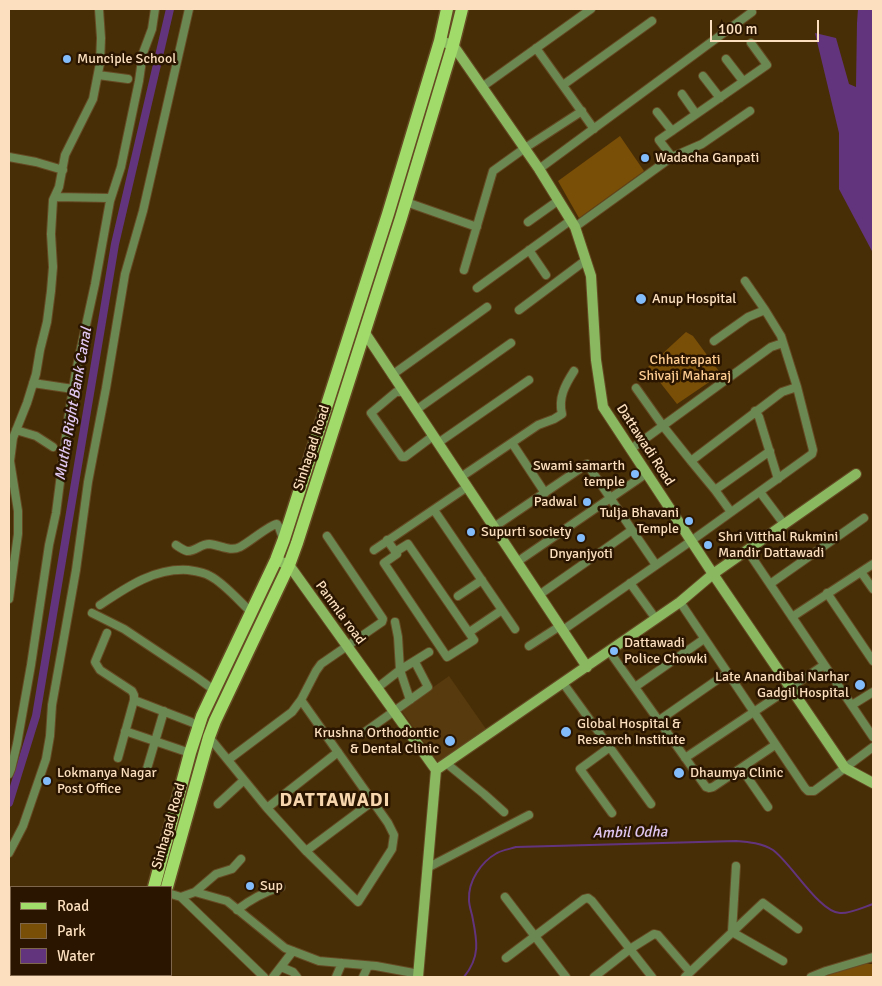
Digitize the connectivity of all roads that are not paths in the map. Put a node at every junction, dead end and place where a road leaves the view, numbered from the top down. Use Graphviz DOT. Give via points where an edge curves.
graph roads {
  1 [pos="99,9"];
  2 [pos="155,9"];
  3 [pos="189,9"];
  4 [pos="447,9"];
  5 [pos="591,9"];
  6 [pos="463,10"];
  7 [pos="752,12"];
  8 [pos="652,21"];
  9 [pos="440,41"];
  10 [pos="751,42"];
  11 [pos="453,45"];
  12 [pos="536,48"];
  13 [pos="726,59"];
  14 [pos="98,75"];
  15 [pos="703,76"];
  16 [pos="128,79"];
  17 [pos="743,82"];
  18 [pos="563,85"];
  19 [pos="482,87"];
  20 [pos="682,94"];
  21 [pos="720,98"];
  22 [pos="582,111"];
  23 [pos="750,111"];
  24 [pos="657,112"];
  25 [pos="696,114"];
  26 [pos="594,129"];
  27 [pos="672,131"];
  28 [pos="525,148"];
  29 [pos="9,157"];
  30 [pos="672,157"];
  31 [pos="539,169"];
  32 [pos="62,170"];
  33 [pos="55,197"];
  34 [pos="110,198"];
  35 [pos="558,200"];
  36 [pos="406,202"];
  37 [pos="528,222"];
  38 [pos="573,223"];
  39 [pos="477,227"];
  40 [pos="529,250"];
  41 [pos="586,260"];
  42 [pos="464,270"];
  43 [pos="546,274"];
  44 [pos="745,281"];
  45 [pos="477,288"];
  46 [pos="487,307"];
  47 [pos="519,310"];
  48 [pos="765,310"];
  49 [pos="365,333"];
  50 [pos="714,342"];
  51 [pos="511,343"];
  52 [pos="783,343"];
  53 [pos="574,371"];
  54 [pos="392,375"];
  55 [pos="530,380"];
  56 [pos="33,383"];
  57 [pos="797,387"];
  58 [pos="636,388"];
  59 [pos="73,389"];
  60 [pos="403,390"];
  61 [pos="416,410"];
  62 [pos="755,411"];
  63 [pos="663,426"];
  64 [pos="16,430"];
  65 [pos="436,439"];
  66 [pos="512,443"];
  67 [pos="53,447"];
  68 [pos="631,449"];
  69 [pos="770,451"];
  70 [pos="691,461"];
  71 [pos="647,473"];
  72 [pos="856,474"];
  73 [pos="461,477"];
  74 [pos="778,479"];
  75 [pos="467,487"];
  76 [pos="715,490"];
  77 [pos="760,492"];
  78 [pos="545,493"];
  79 [pos="610,498"];
  80 [pos="434,510"];
  81 [pos="731,512"];
  82 [pos="864,518"];
  83 [pos="784,524"];
  84 [pos="494,527"];
  85 [pos="632,530"];
  86 [pos="327,536"];
  87 [pos="284,539"];
  88 [pos="388,540"];
  89 [pos="691,541"];
  90 [pos="176,545"];
  91 [pos="374,550"];
  92 [pos="747,550"];
  93 [pos="395,552"];
  94 [pos="276,560"];
  95 [pos="518,562"];
  96 [pos="873,564"];
  97 [pos="289,565"];
  98 [pos="656,565"];
  99 [pos="861,572"];
  100 [pos="713,574"];
  101 [pos="482,580"];
  102 [pos="630,583"];
  103 [pos="770,584"];
  104 [pos="873,589"];
  105 [pos="826,593"];
  106 [pos="540,595"];
  107 [pos="458,596"];
  108 [pos="9,599"];
  109 [pos="680,602"];
  110 [pos="100,605"];
  111 [pos="502,610"];
  112 [pos="251,612"];
  113 [pos="92,613"];
  114 [pos="792,616"];
  115 [pos="656,619"];
  116 [pos="395,622"];
  117 [pos="561,628"];
  118 [pos="515,629"];
  119 [pos="471,631"];
  120 [pos="107,633"];
  121 [pos="704,639"];
  122 [pos="346,646"];
  123 [pos="529,646"];
  124 [pos="610,651"];
  125 [pos="430,652"];
  126 [pos="873,661"];
  127 [pos="415,662"];
  128 [pos="824,664"];
  129 [pos="587,667"];
  130 [pos="400,670"];
  131 [pos="727,673"];
  132 [pos="563,683"];
  133 [pos="635,687"];
  134 [pos="377,688"];
  135 [pos="789,688"];
  136 [pos="214,690"];
  137 [pos="873,692"];
  138 [pos="134,700"];
  139 [pos="301,700"];
  140 [pos="410,700"];
  141 [pos="852,705"];
  142 [pos="164,711"];
  143 [pos="394,712"];
  144 [pos="753,712"];
  145 [pos="658,721"];
  146 [pos="199,726"];
  147 [pos="125,731"];
  148 [pos="362,734"];
  149 [pos="209,737"];
  150 [pos="873,737"];
  151 [pos="155,742"];
  152 [pos="775,745"];
  153 [pos="610,747"];
  154 [pos="873,747"];
  155 [pos="338,752"];
  156 [pos="190,753"];
  157 [pos="118,758"];
  158 [pos="685,758"];
  159 [pos="228,760"];
  160 [pos="446,763"];
  161 [pos="741,768"];
  162 [pos="845,768"];
  163 [pos="436,770"];
  164 [pos="146,772"];
  165 [pos="9,774"];
  166 [pos="244,780"];
  167 [pos="873,782"];
  168 [pos="373,801"];
  169 [pos="218,804"];
  170 [pos="651,804"];
  171 [pos="768,807"];
  172 [pos="267,808"];
  173 [pos="504,812"];
  174 [pos="612,813"];
  175 [pos="529,815"];
  176 [pos="306,851"];
  177 [pos="9,852"];
  178 [pos="241,859"];
  179 [pos="736,866"];
  180 [pos="427,868"];
  181 [pos="162,883"];
  182 [pos="280,887"];
  183 [pos="195,892"];
  184 [pos="172,894"];
  185 [pos="180,897"];
  186 [pos="505,897"];
  187 [pos="238,910"];
  188 [pos="798,929"];
  189 [pos="732,932"];
  190 [pos="535,936"];
  191 [pos="630,949"];
  192 [pos="293,951"];
  193 [pos="873,957"];
  194 [pos="506,958"];
  195 [pos="784,961"];
  196 [pos="342,963"];
  197 [pos="368,966"];
  198 [pos="281,967"];
  199 [pos="687,975"];
  200 [pos="418,976"];
  201 [pos="264,977"];
  202 [pos="273,977"];
  203 [pos="297,977"];
  204 [pos="336,977"];
  205 [pos="363,977"];
  206 [pos="566,977"];
  207 [pos="594,977"];
  208 [pos="652,977"];
  209 [pos="811,977"];
  1 -- 14 [label="street"];
  2 -- 34 [label="street" via="121,167"];
  3 -- 177 [label="street" via="145,203 125,274 88,482 46,759 23,826"];
  4 -- 9 [label="main road, Sinhagad Road"];
  5 -- 12 [label="street"];
  6 -- 11 [label="main road, Sinhagad Road"];
  7 -- 26 [label="street"];
  8 -- 18 [label="street"];
  9 -- 11 [label="street"];
  9 -- 87 [label="main road, Sinhagad Road"];
  10 -- 17 [label="street" via="767,65"];
  11 -- 19 [label="street, Dattawadi Road"];
  11 -- 36 [label="main road, Sinhagad Road"];
  12 -- 18 [label="street"];
  12 -- 19 [label="street"];
  13 -- 17 [label="street"];
  14 -- 16 [label="street"];
  14 -- 32 [label="street" via="93,99 65,155"];
  15 -- 21 [label="street"];
  17 -- 21 [label="street"];
  18 -- 22 [label="street"];
  19 -- 28 [label="street, Dattawadi Road"];
  20 -- 25 [label="street"];
  21 -- 25 [label="street"];
  22 -- 26 [label="street"];
  22 -- 28 [label="street"];
  23 -- 30 [label="street" via="702,144"];
  24 -- 27 [label="street"];
  25 -- 27 [label="street"];
  26 -- 31 [label="street"];
  27 -- 30 [label="street" via="659,140"];
  28 -- 31 [label="street, Dattawadi Road"];
  28 -- 39 [label="street" via="494,171"];
  29 -- 32 [label="street"];
  30 -- 38 [label="street"];
  31 -- 35 [label="street, Dattawadi Road"];
  32 -- 33 [label="street"];
  33 -- 34 [label="street"];
  33 -- 56 [label="street" via="51,291"];
  34 -- 59 [label="street"];
  35 -- 37 [label="street"];
  35 -- 38 [label="street, Dattawadi Road"];
  36 -- 39 [label="street"];
  36 -- 49 [label="main road, Sinhagad Road"];
  38 -- 40 [label="street"];
  38 -- 41 [label="street, Dattawadi Road"];
  39 -- 42 [label="street"];
  40 -- 43 [label="street"];
  40 -- 45 [label="street"];
  41 -- 47 [label="street"];
  41 -- 68 [label="street, Dattawadi Road" via="591,276 596,360 603,407"];
  44 -- 48 [label="street"];
  46 -- 54 [label="street"];
  48 -- 50 [label="street" via="748,317"];
  48 -- 52 [label="street"];
  49 -- 54 [label="street"];
  49 -- 97 [label="main road, Sinhagad Road"];
  51 -- 61 [label="street"];
  52 -- 57 [label="street"];
  52 -- 63 [label="street" via="771,347"];
  53 -- 66 [label="street" via="561,400 562,414 538,425"];
  54 -- 60 [label="street"];
  55 -- 65 [label="street"];
  56 -- 59 [label="street"];
  56 -- 64 [label="street"];
  57 -- 62 [label="street" via="782,392"];
  57 -- 74 [label="street" via="813,450"];
  58 -- 63 [label="street"];
  59 -- 165 [label="street" via="31,665"];
  60 -- 61 [label="street"];
  60 -- 65 [label="street" via="396,392 371,414 402,457"];
  61 -- 65 [label="street"];
  62 -- 69 [label="street" via="760,417"];
  62 -- 70 [label="street"];
  63 -- 68 [label="street"];
  63 -- 70 [label="street"];
  64 -- 67 [label="street" via="36,436"];
  64 -- 108 [label="street" via="10,461 18,511 18,534"];
  65 -- 73 [label="street"];
  66 -- 73 [label="street"];
  66 -- 78 [label="street"];
  68 -- 71 [label="street, Dattawadi Road"];
  69 -- 74 [label="street"];
  69 -- 76 [label="street"];
  70 -- 76 [label="street"];
  71 -- 79 [label="street"];
  71 -- 89 [label="street, Dattawadi Road"];
  72 -- 83 [label="street"];
  73 -- 75 [label="street"];
  74 -- 77 [label="street"];
  75 -- 80 [label="street"];
  75 -- 84 [label="street"];
  76 -- 81 [label="street"];
  77 -- 81 [label="street"];
  77 -- 83 [label="street"];
  78 -- 79 [label="street" via="587,464"];
  78 -- 84 [label="street"];
  79 -- 85 [label="street"];
  79 -- 95 [label="street"];
  80 -- 88 [label="street"];
  80 -- 101 [label="street"];
  81 -- 89 [label="street"];
  82 -- 103 [label="street"];
  83 -- 92 [label="street"];
  84 -- 95 [label="street"];
  85 -- 98 [label="street"];
  85 -- 106 [label="street"];
  86 -- 122 [label="street" via="383,619"];
  87 -- 90 [label="street" via="277,524 238,548 208,544 188,551"];
  87 -- 94 [label="main road, Sinhagad Road"];
  88 -- 91 [label="street"];
  88 -- 93 [label="street"];
  89 -- 98 [label="street"];
  89 -- 100 [label="street, Dattawadi Road"];
  92 -- 100 [label="street"];
  92 -- 103 [label="street"];
  93 -- 93 [label="street" via="408,544 474,640 447,657 384,563 397,554"];
  94 -- 97 [label="street"];
  94 -- 112 [label="main road, Sinhagad Road"];
  95 -- 106 [label="street"];
  96 -- 99 [label="street"];
  97 -- 122 [label="street, Panmla road"];
  97 -- 149 [label="main road, Sinhagad Road"];
  98 -- 102 [label="street"];
  99 -- 104 [label="street"];
  99 -- 105 [label="street"];
  100 -- 109 [label="street"];
  100 -- 135 [label="street, Dattawadi Road"];
  101 -- 107 [label="street"];
  101 -- 111 [label="street"];
  102 -- 115 [label="street"];
  102 -- 117 [label="street"];
  103 -- 114 [label="street"];
  105 -- 114 [label="street"];
  105 -- 126 [label="street"];
  106 -- 117 [label="street"];
  109 -- 115 [label="street"];
  109 -- 121 [label="street"];
  110 -- 112 [label="street" via="146,577 183,570 209,575"];
  111 -- 118 [label="street"];
  111 -- 119 [label="street"];
  112 -- 136 [label="main road, Sinhagad Road"];
  113 -- 136 [label="street" via="124,629"];
  114 -- 128 [label="street"];
  115 -- 124 [label="street"];
  116 -- 130 [label="street"];
  117 -- 123 [label="street"];
  117 -- 129 [label="street"];
  120 -- 138 [label="street" via="95,662 100,670 132,691"];
  121 -- 131 [label="street"];
  121 -- 133 [label="street"];
  122 -- 134 [label="street, Panmla road"];
  122 -- 139 [label="street" via="321,664"];
  124 -- 129 [label="street"];
  124 -- 133 [label="street"];
  125 -- 127 [label="street"];
  127 -- 130 [label="street"];
  127 -- 140 [label="street" via="428,687"];
  128 -- 135 [label="street"];
  128 -- 141 [label="street"];
  129 -- 132 [label="street"];
  130 -- 134 [label="street"];
  130 -- 140 [label="street"];
  131 -- 144 [label="street"];
  131 -- 145 [label="street"];
  132 -- 153 [label="street"];
  132 -- 160 [label="street"];
  133 -- 145 [label="street"];
  134 -- 143 [label="street, Panmla road"];
  135 -- 144 [label="street"];
  135 -- 162 [label="street, Dattawadi Road"];
  136 -- 146 [label="main road, Sinhagad Road"];
  137 -- 141 [label="street"];
  138 -- 142 [label="street"];
  138 -- 147 [label="street"];
  139 -- 155 [label="street"];
  139 -- 159 [label="street" via="292,712"];
  140 -- 143 [label="street"];
  141 -- 150 [label="street"];
  142 -- 146 [label="street"];
  142 -- 151 [label="street"];
  143 -- 148 [label="street"];
  143 -- 163 [label="street, Panmla road"];
  144 -- 152 [label="street"];
  144 -- 158 [label="street"];
  145 -- 158 [label="street"];
  146 -- 156 [label="main road, Sinhagad Road"];
  147 -- 151 [label="street"];
  147 -- 157 [label="street"];
  149 -- 159 [label="street"];
  149 -- 181 [label="main road, Sinhagad Road"];
  151 -- 156 [label="street"];
  151 -- 164 [label="street"];
  152 -- 161 [label="street"];
  152 -- 162 [label="street" via="808,791"];
  153 -- 170 [label="street"];
  153 -- 174 [label="street" via="580,769"];
  154 -- 162 [label="street"];
  155 -- 168 [label="street"];
  155 -- 172 [label="street"];
  156 -- 181 [label="main road, Sinhagad Road"];
  158 -- 161 [label="street" via="709,788"];
  159 -- 166 [label="street"];
  160 -- 163 [label="street"];
  160 -- 173 [label="street"];
  161 -- 171 [label="street"];
  162 -- 167 [label="street, Dattawadi Road"];
  163 -- 180 [label="street"];
  166 -- 169 [label="street"];
  166 -- 172 [label="street"];
  168 -- 176 [label="street"];
  168 -- 176 [label="street" via="394,835 392,849 358,902"];
  172 -- 176 [label="street"];
  175 -- 180 [label="street"];
  178 -- 183 [label="street" via="232,869 216,874"];
  179 -- 189 [label="street"];
  180 -- 200 [label="street"];
  182 -- 187 [label="street" via="250,900"];
  183 -- 185 [label="street"];
  183 -- 187 [label="street" via="227,901"];
  184 -- 185 [label="street"];
  185 -- 201 [label="street"];
  186 -- 190 [label="street"];
  187 -- 192 [label="street"];
  188 -- 189 [label="street" via="762,903"];
  189 -- 195 [label="street"];
  189 -- 199 [label="street"];
  190 -- 191 [label="street" via="588,898"];
  190 -- 194 [label="street"];
  190 -- 206 [label="street"];
  191 -- 199 [label="street" via="654,934 658,935"];
  191 -- 207 [label="street"];
  191 -- 208 [label="street"];
  192 -- 196 [label="street" via="319,961"];
  192 -- 198 [label="street"];
  193 -- 209 [label="street"];
  196 -- 197 [label="street"];
  196 -- 204 [label="street"];
  197 -- 200 [label="street"];
  197 -- 205 [label="street"];
  198 -- 202 [label="street"];
  198 -- 203 [label="street"];
}
